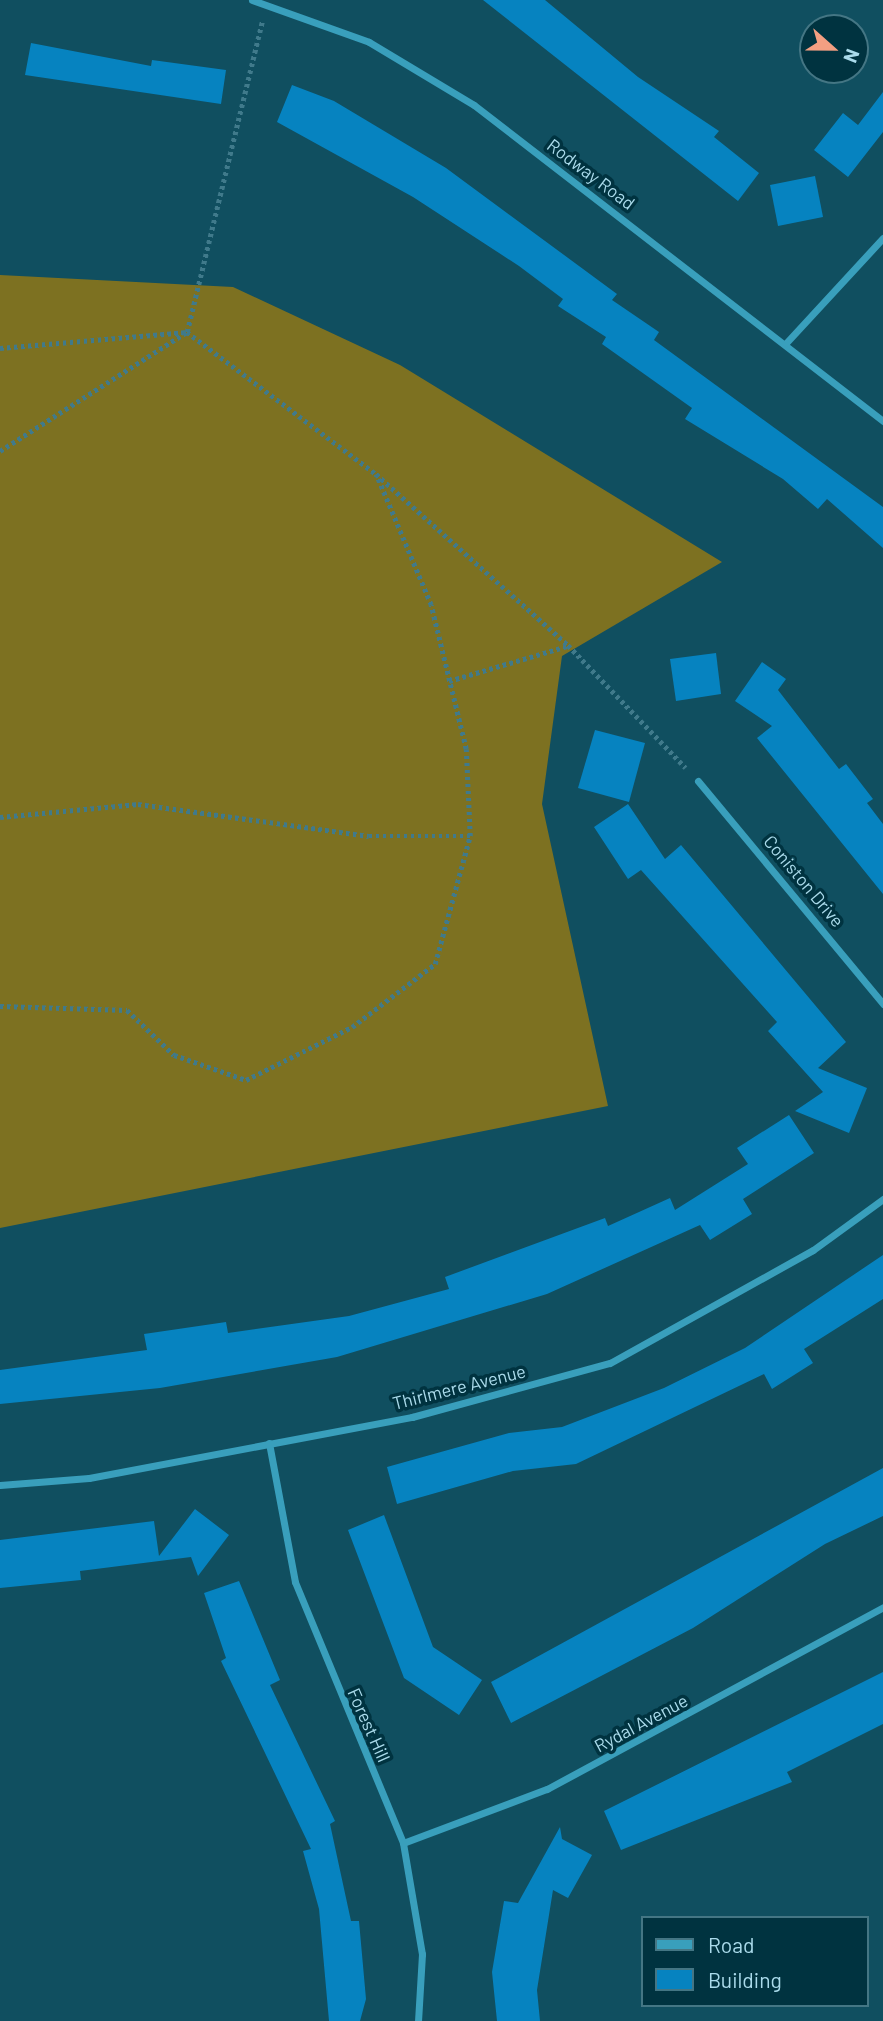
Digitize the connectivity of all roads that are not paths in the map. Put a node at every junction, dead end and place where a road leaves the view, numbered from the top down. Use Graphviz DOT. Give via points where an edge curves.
graph roads {
  1 [pos="252,0"];
  2 [pos="883,238"];
  3 [pos="786,342"];
  4 [pos="883,421"];
  5 [pos="698,781"];
  6 [pos="883,1003"];
  7 [pos="883,1199"];
  8 [pos="269,1443"];
  9 [pos="0,1485"];
  10 [pos="883,1607"];
  11 [pos="403,1843"];
  12 [pos="418,2021"];
  1 -- 3 [label="street, Rodway Road" via="413,65"];
  2 -- 3 [label="street"];
  3 -- 4 [label="street, Rodway Road"];
  5 -- 6 [label="street, Coniston Drive"];
  7 -- 8 [label="street, Thirlmere Avenue" via="813,1250 610,1363 412,1417"];
  8 -- 9 [label="street, Thirlmere Avenue" via="89,1478"];
  8 -- 11 [label="street, Forest Hill" via="295,1581"];
  10 -- 11 [label="street, Rydal Avenue" via="547,1789"];
  11 -- 12 [label="street, Forest Hill" via="422,1954"];
}
